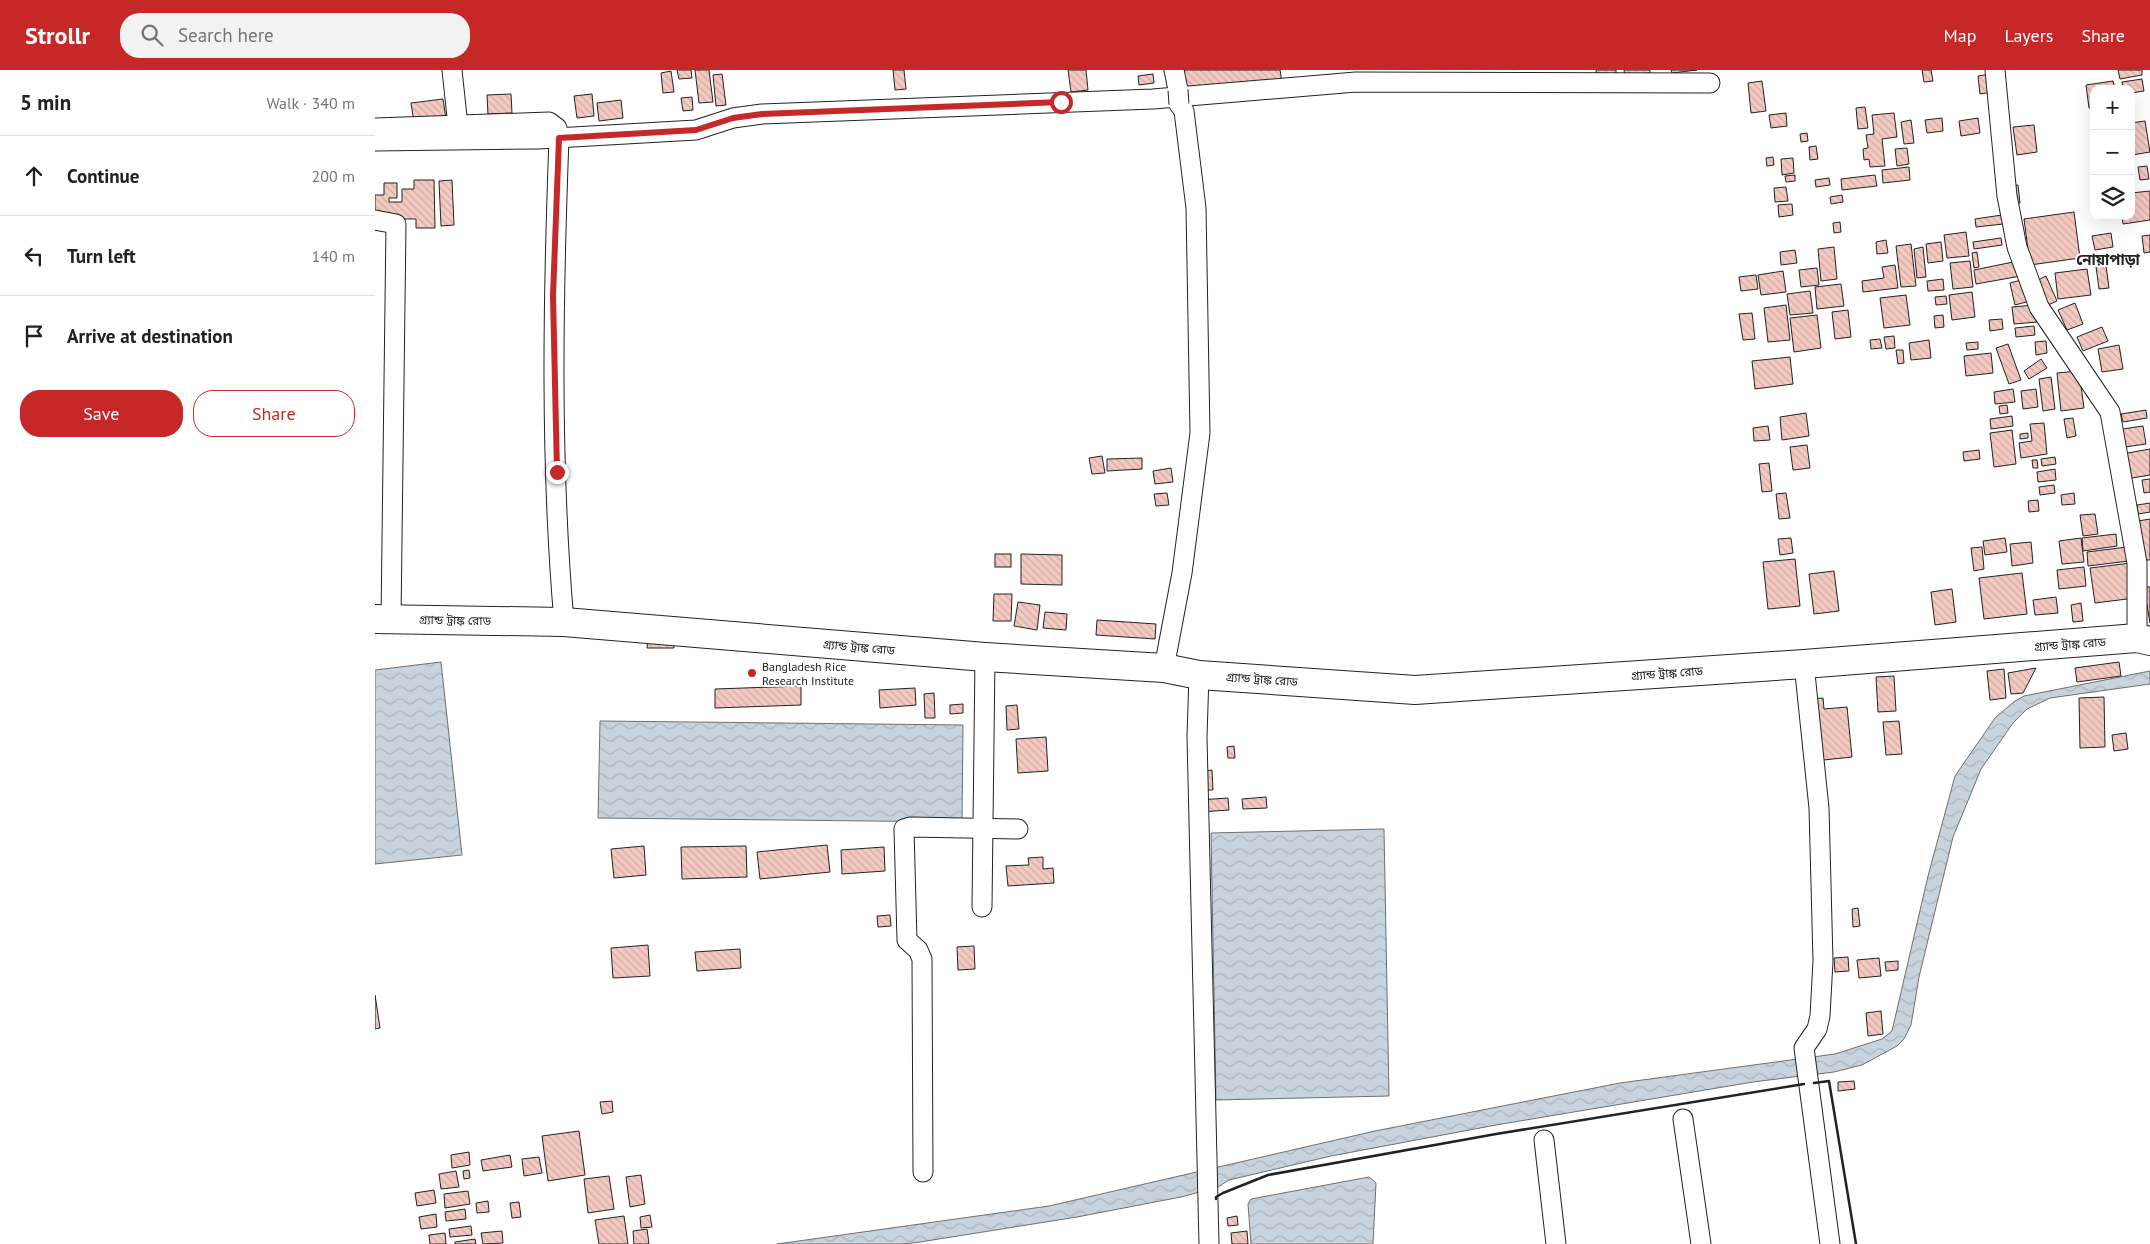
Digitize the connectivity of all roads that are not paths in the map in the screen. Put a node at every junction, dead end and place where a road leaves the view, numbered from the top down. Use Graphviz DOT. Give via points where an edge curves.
graph roads {
  1 [pos="452,70"];
  2 [pos="1174,70"];
  3 [pos="1995,70"];
  4 [pos="1710,83"];
  5 [pos="458,126"];
  6 [pos="375,128"];
  7 [pos="559,138"];
  8 [pos="375,141"];
  9 [pos="375,220"];
  10 [pos="383,619"];
  11 [pos="563,622"];
  12 [pos="2144,640"];
  13 [pos="985,657"];
  14 [pos="1804,664"];
  15 [pos="1164,668"];
  16 [pos="1199,675"];
  17 [pos="983,828"];
  18 [pos="1018,829"];
  19 [pos="982,907"];
  20 [pos="1683,1119"];
  21 [pos="1544,1140"];
  22 [pos="923,1172"];
  23 [pos="1209,1244"];
  24 [pos="1556,1244"];
  25 [pos="1701,1244"];
  26 [pos="1830,1244"];
  1 -- 5 [label="street"];
  2 -- 15 [label="street" via="1178,97 1184,111 1196,208 1200,434 1182,573"];
  3 -- 12 [label="street" via="2007,196 2017,247 2039,306 2110,412 2137,563"];
  4 -- 7 [label="street" via="1356,82 1153,99 762,114 733,118 696,130"];
  5 -- 6 [label="street"];
  5 -- 7 [label="street" via="549,122 557,128"];
  7 -- 8 [label="street"];
  7 -- 11 [label="street" via="553,296"];
  9 -- 10 [label="street" via="397,224"];
  10 -- 11 [label="highway, গ্র্যান্ড ট্রাঙ্ক রোড"];
  11 -- 13 [label="highway, গ্র্যান্ড ট্রাঙ্ক রোড"];
  12 -- 14 [label="highway, গ্র্যান্ড ট্রাঙ্ক রোড"];
  13 -- 15 [label="highway, গ্র্যান্ড ট্রাঙ্ক রোড"];
  13 -- 17 [label="street"];
  14 -- 16 [label="highway, গ্র্যান্ড ট্রাঙ্ক রোড" via="1415,690"];
  14 -- 26 [label="street" via="1819,808 1823,961 1820,1016 1817,1029 1804,1048"];
  15 -- 16 [label="highway, গ্র্যান্ড ট্রাঙ্ক রোড"];
  16 -- 23 [label="street" via="1197,737"];
  17 -- 18 [label="street"];
  17 -- 19 [label="street"];
  17 -- 22 [label="street" via="904,829 907,940 922,959"];
  20 -- 25 [label="street"];
  21 -- 24 [label="street"];
}
